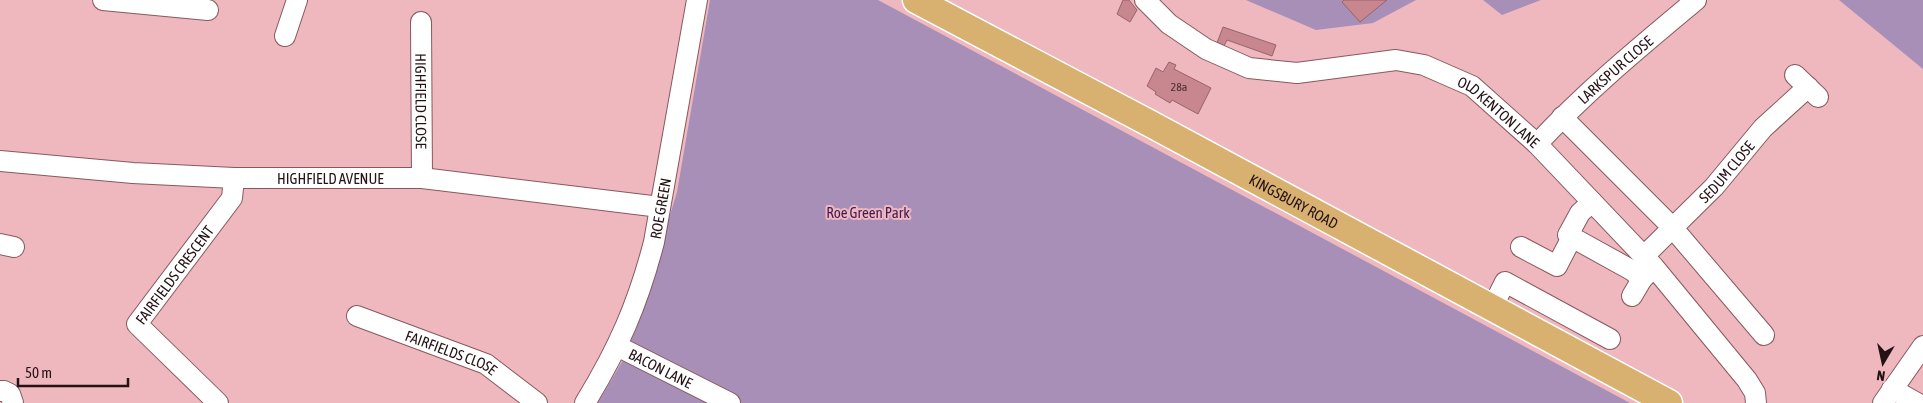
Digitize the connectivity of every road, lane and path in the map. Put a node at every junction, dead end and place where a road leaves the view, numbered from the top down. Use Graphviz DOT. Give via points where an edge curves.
graph roads {
  1 [pos="103,0"];
  2 [pos="297,0"];
  3 [pos="697,0"];
  4 [pos="916,0"];
  5 [pos="1145,0"];
  6 [pos="1696,0"];
  7 [pos="208,10"];
  8 [pos="422,22"];
  9 [pos="285,36"];
  10 [pos="1807,87"];
  11 [pos="1562,117"];
  12 [pos="1537,144"];
  13 [pos="0,161"];
  14 [pos="234,178"];
  15 [pos="422,178"];
  16 [pos="1592,202"];
  17 [pos="660,206"];
  18 [pos="1672,227"];
  19 [pos="1572,237"];
  20 [pos="1521,247"];
  21 [pos="1647,267"];
  22 [pos="1632,296"];
  23 [pos="1492,308"];
  24 [pos="357,316"];
  25 [pos="1764,335"];
  26 [pos="617,346"];
  27 [pos="1923,346"];
  28 [pos="1596,365"];
  29 [pos="0,391"];
  30 [pos="1888,396"];
  31 [pos="13,403"];
  32 [pos="218,403"];
  33 [pos="537,403"];
  34 [pos="585,403"];
  35 [pos="730,403"];
  36 [pos="1669,403"];
  37 [pos="1756,403"];
  38 [pos="1917,403"];
  1 -- 7 [label="street"];
  2 -- 9 [label="street"];
  3 -- 17 [label="street, ROE GREEN"];
  4 -- 23 [label="main road, KINGSBURY ROAD"];
  5 -- 12 [label="street, OLD KENTON LANE" via="1169,24 1206,49 1249,68 1297,73 1396,60 1424,65 1472,86"];
  6 -- 11 [label="street, LARKSPUR CLOSE"];
  8 -- 15 [label="street, HIGHFIELD CLOSE"];
  10 -- 18 [label="street, SEDUM CLOSE"];
  11 -- 12 [label="street, LARKSPUR CLOSE"];
  11 -- 18 [label="street"];
  12 -- 16 [label="street, OLD KENTON LANE"];
  13 -- 14 [label="street, HIGHFIELD AVENUE"];
  14 -- 15 [label="street, HIGHFIELD AVENUE"];
  14 -- 32 [label="street, FAIRFIELDS CRESCENT" via="232,198 137,324"];
  15 -- 17 [label="street, HIGHFIELD AVENUE"];
  16 -- 19 [label="street" via="1580,213 1568,235"];
  16 -- 21 [label="street, OLD KENTON LANE"];
  17 -- 26 [label="street, ROE GREEN" via="646,272"];
  18 -- 21 [label="street, SEDUM CLOSE"];
  18 -- 25 [label="street"];
  19 -- 20 [label="street" via="1557,266"];
  19 -- 21 [label="street" via="1632,271"];
  21 -- 22 [label="street, SEDUM CLOSE"];
  21 -- 37 [label="street, OLD KENTON LANE" via="1747,380 1756,393"];
  23 -- 28 [label="main road, KINGSBURY ROAD"];
  23 -- 28 [label="street" via="1505,282 1614,332"];
  24 -- 33 [label="street, FAIRFIELDS CLOSE" via="486,364"];
  26 -- 34 [label="street, ROE GREEN"];
  26 -- 35 [label="street, BACON LANE"];
  27 -- 30 [label="street"];
  28 -- 36 [label="main road, KINGSBURY ROAD"];
  29 -- 31 [label="street" via="8,392"];
  30 -- 38 [label="street"];
}
